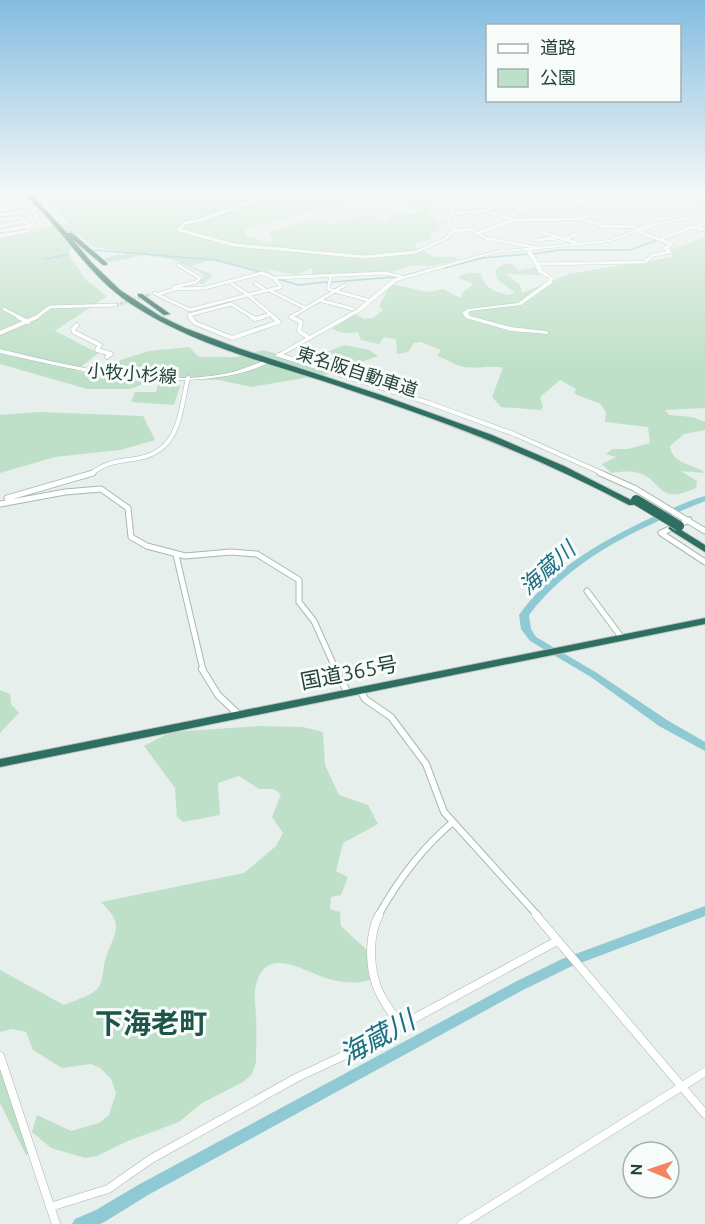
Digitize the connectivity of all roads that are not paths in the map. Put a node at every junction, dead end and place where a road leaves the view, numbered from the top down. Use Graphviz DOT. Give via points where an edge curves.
graph roads {
  1 [pos="76,250"];
  2 [pos="83,250"];
  3 [pos="89,250"];
  4 [pos="290,250"];
  5 [pos="419,250"];
  6 [pos="534,250"];
  7 [pos="668,250"];
  8 [pos="530,252"];
  9 [pos="105,264"];
  10 [pos="538,264"];
  11 [pos="178,266"];
  12 [pos="92,269"];
  13 [pos="331,276"];
  14 [pos="401,277"];
  15 [pos="275,278"];
  16 [pos="255,283"];
  17 [pos="232,284"];
  18 [pos="345,285"];
  19 [pos="268,290"];
  20 [pos="334,291"];
  21 [pos="155,294"];
  22 [pos="140,295"];
  23 [pos="248,296"];
  24 [pos="320,300"];
  25 [pos="370,301"];
  26 [pos="116,305"];
  27 [pos="125,305"];
  28 [pos="305,308"];
  29 [pos="4,309"];
  30 [pos="353,309"];
  31 [pos="269,315"];
  32 [pos="28,322"];
  33 [pos="77,325"];
  34 [pos="191,328"];
  35 [pos="0,333"];
  36 [pos="546,333"];
  37 [pos="182,336"];
  38 [pos="309,338"];
  39 [pos="0,351"];
  40 [pos="278,355"];
  41 [pos="107,357"];
  42 [pos="264,363"];
  43 [pos="284,366"];
  44 [pos="188,378"];
  45 [pos="0,502"];
  46 [pos="634,502"];
  47 [pos="681,523"];
  48 [pos="705,531"];
  49 [pos="705,543"];
  50 [pos="705,549"];
  51 [pos="176,555"];
  52 [pos="705,562"];
  53 [pos="587,591"];
  54 [pos="705,621"];
  55 [pos="622,638"];
  56 [pos="354,692"];
  57 [pos="239,715"];
  58 [pos="0,763"];
  59 [pos="453,822"];
  60 [pos="557,941"];
  61 [pos="566,951"];
  62 [pos="400,1026"];
  63 [pos="0,1056"];
  64 [pos="705,1072"];
  65 [pos="682,1086"];
  66 [pos="705,1114"];
  67 [pos="51,1209"];
  68 [pos="56,1224"];
  69 [pos="462,1224"];
  1 -- 12 [label="highway, 東名阪自動車道"];
  2 -- 34 [label="highway, 東名阪自動車道" via="120,288 151,309"];
  3 -- 9 [label="highway"];
  4 -- 5 [label="street" via="365,257"];
  6 -- 8 [label="main road"];
  7 -- 10 [label="street" via="670,252 653,255 645,262"];
  8 -- 10 [label="main road"];
  8 -- 14 [label="main road" via="488,254"];
  10 -- 36 [label="main road" via="541,272 552,278 525,301 465,313 507,328"];
  11 -- 21 [label="street" via="199,276 199,280"];
  12 -- 27 [label="highway"];
  12 -- 43 [label="highway, 東名阪自動車道" via="123,296 158,317"];
  13 -- 14 [label="street" via="384,273"];
  13 -- 15 [label="street"];
  13 -- 20 [label="street" via="327,288"];
  14 -- 25 [label="main road"];
  15 -- 19 [label="street" via="282,287"];
  15 -- 21 [label="street" via="262,273 205,288"];
  16 -- 19 [label="street"];
  17 -- 23 [label="street"];
  18 -- 20 [label="street"];
  19 -- 23 [label="street"];
  19 -- 28 [label="street"];
  20 -- 24 [label="street"];
  20 -- 25 [label="street"];
  21 -- 23 [label="street" via="190,310"];
  22 -- 34 [label="highway"];
  23 -- 31 [label="street"];
  24 -- 28 [label="street"];
  24 -- 30 [label="street"];
  25 -- 38 [label="main road"];
  26 -- 32 [label="street" via="50,307"];
  28 -- 38 [label="street" via="291,317 301,322 299,331"];
  29 -- 32 [label="street"];
  31 -- 31 [label="street" via="279,322 232,338 195,323 189,315 231,304 255,319"];
  32 -- 35 [label="street"];
  33 -- 41 [label="street" via="74,332 100,345 97,350 111,354"];
  34 -- 46 [label="highway, 東名阪自動車道" via="495,433 573,467"];
  37 -- 43 [label="highway"];
  38 -- 40 [label="main road"];
  39 -- 44 [label="main road, 小牧小杉線" via="98,374"];
  40 -- 47 [label="street" via="499,428 664,505"];
  42 -- 44 [label="main road, 小牧小杉線" via="235,373"];
  43 -- 46 [label="highway, 東名阪自動車道" via="464,426"];
  44 -- 45 [label="street" via="176,429 155,456 120,459 94,469 89,476"];
  45 -- 51 [label="street" via="105,490 128,508 131,537"];
  46 -- 47 [label="highway, 東名阪自動車道"];
  47 -- 48 [label="street"];
  47 -- 49 [label="highway, 東名阪自動車道"];
  47 -- 50 [label="highway, 東名阪自動車道"];
  47 -- 52 [label="street" via="661,533"];
  51 -- 56 [label="street" via="250,552 292,574 301,586 298,598 330,653 332,666"];
  51 -- 57 [label="street" via="202,672"];
  53 -- 55 [label="street"];
  54 -- 55 [label="highway, 国道365号"];
  55 -- 56 [label="highway, 国道365号"];
  56 -- 57 [label="highway, 国道365号"];
  56 -- 59 [label="street" via="391,717 426,764 444,812"];
  57 -- 58 [label="highway, 国道365号"];
  59 -- 60 [label="street"];
  59 -- 62 [label="street" via="435,837 387,900 372,928 376,985"];
  60 -- 61 [label="street"];
  60 -- 62 [label="street"];
  61 -- 65 [label="street"];
  62 -- 67 [label="street" via="296,1078 152,1159 108,1189"];
  63 -- 67 [label="street"];
  64 -- 65 [label="street"];
  65 -- 66 [label="street"];
  65 -- 69 [label="street"];
  67 -- 68 [label="street"];
}
